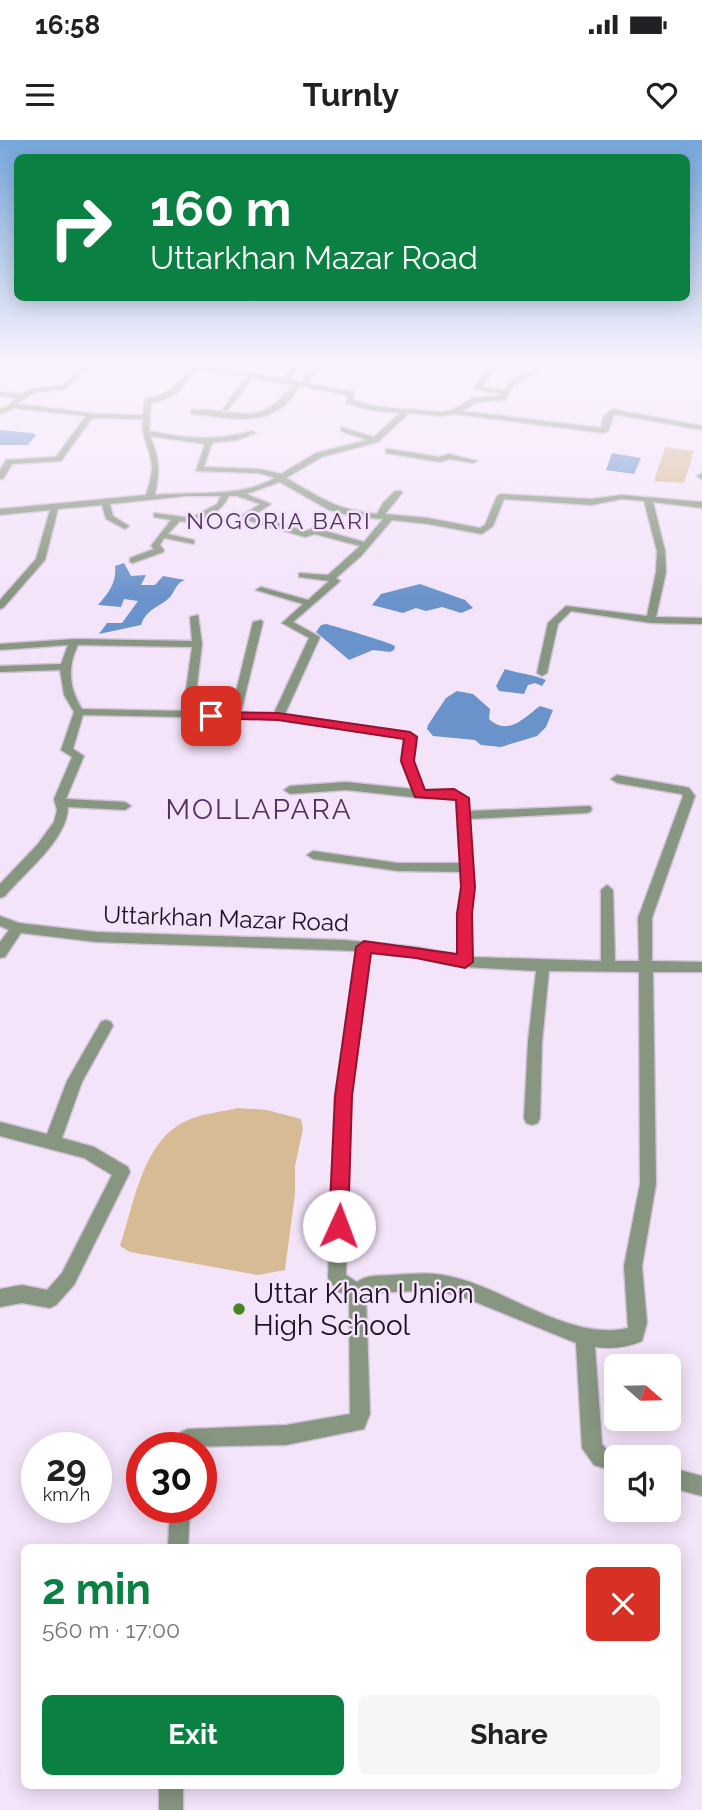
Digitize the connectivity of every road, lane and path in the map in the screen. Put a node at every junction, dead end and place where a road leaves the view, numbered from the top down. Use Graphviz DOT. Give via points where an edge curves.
graph roads {
  1 [pos="71,440"];
  2 [pos="148,440"];
  3 [pos="194,440"];
  4 [pos="229,440"];
  5 [pos="372,440"];
  6 [pos="209,442"];
  7 [pos="389,451"];
  8 [pos="473,461"];
  9 [pos="0,477"];
  10 [pos="282,477"];
  11 [pos="398,493"];
  12 [pos="226,494"];
  13 [pos="237,494"];
  14 [pos="150,498"];
  15 [pos="648,499"];
  16 [pos="105,502"];
  17 [pos="702,505"];
  18 [pos="55,506"];
  19 [pos="0,512"];
  20 [pos="157,515"];
  21 [pos="178,518"];
  22 [pos="383,518"];
  23 [pos="125,526"];
  24 [pos="162,535"];
  25 [pos="191,542"];
  26 [pos="365,545"];
  27 [pos="133,560"];
  28 [pos="302,575"];
  29 [pos="330,578"];
  30 [pos="261,590"];
  31 [pos="310,603"];
  32 [pos="0,606"];
  33 [pos="195,617"];
  34 [pos="651,621"];
  35 [pos="702,621"];
  36 [pos="258,622"];
  37 [pos="75,642"];
  38 [pos="197,644"];
  39 [pos="0,646"];
  40 [pos="65,667"];
  41 [pos="0,669"];
  42 [pos="542,673"];
  43 [pos="79,712"];
  44 [pos="188,715"];
  45 [pos="235,716"];
  46 [pos="278,716"];
  47 [pos="617,779"];
  48 [pos="290,790"];
  49 [pos="420,794"];
  50 [pos="63,803"];
  51 [pos="125,806"];
  52 [pos="586,809"];
  53 [pos="463,814"];
  54 [pos="313,855"];
  55 [pos="465,868"];
  56 [pos="607,890"];
  57 [pos="0,893"];
  58 [pos="0,921"];
  59 [pos="17,928"];
  60 [pos="364,947"];
  61 [pos="0,953"];
  62 [pos="465,962"];
  63 [pos="543,966"];
  64 [pos="608,966"];
  65 [pos="645,966"];
  66 [pos="702,967"];
  67 [pos="106,1026"];
  68 [pos="532,1118"];
  69 [pos="0,1129"];
  70 [pos="53,1142"];
  71 [pos="359,1291"];
  72 [pos="0,1298"];
  73 [pos="585,1337"];
  74 [pos="217,1438"];
  75 [pos="604,1459"];
  76 [pos="681,1480"];
  77 [pos="702,1486"];
  78 [pos="179,1523"];
  79 [pos="178,1544"];
  80 [pos="171,1789"];
  81 [pos="171,1810"];
  1 -- 9 [label="street" via="58,458 9,461"];
  2 -- 14 [label="street" via="156,471"];
  3 -- 6 [label="street"];
  4 -- 6 [label="street"];
  5 -- 10 [label="street" via="319,455"];
  6 -- 10 [label="street" via="199,469 259,471"];
  7 -- 8 [label="street"];
  10 -- 13 [label="street"];
  10 -- 22 [label="street" via="332,508"];
  11 -- 22 [label="street" via="386,505"];
  12 -- 13 [label="street"];
  12 -- 14 [label="street"];
  12 -- 21 [label="street" via="220,506 192,521"];
  13 -- 26 [label="street" via="267,504 246,517"];
  14 -- 16 [label="street"];
  15 -- 17 [label="street"];
  15 -- 22 [label="street" via="591,502 501,496 482,531"];
  15 -- 34 [label="street" via="661,561"];
  16 -- 18 [label="street"];
  16 -- 23 [label="street" via="109,517"];
  18 -- 19 [label="street"];
  18 -- 32 [label="street" via="40,560"];
  20 -- 21 [label="street"];
  21 -- 24 [label="street"];
  22 -- 26 [label="street"];
  24 -- 25 [label="street"];
  24 -- 27 [label="street" via="155,545 160,550"];
  26 -- 29 [label="street"];
  28 -- 29 [label="street"];
  29 -- 31 [label="street" via="335,581"];
  30 -- 31 [label="street"];
  31 -- 46 [label="street" via="287,623 315,637"];
  33 -- 38 [label="street"];
  34 -- 35 [label="street"];
  34 -- 42 [label="street" via="569,608 553,623"];
  36 -- 45 [label="street"];
  37 -- 38 [label="street"];
  37 -- 39 [label="street"];
  37 -- 40 [label="street"];
  38 -- 44 [label="street"];
  40 -- 41 [label="street"];
  40 -- 43 [label="street" via="64,683"];
  43 -- 44 [label="street"];
  43 -- 50 [label="street" via="67,750 78,756 60,799"];
  44 -- 45 [label="street"];
  45 -- 46 [label="street"];
  46 -- 49 [label="street" via="411,737 407,761"];
  47 -- 65 [label="street" via="685,790 689,796 645,918"];
  48 -- 49 [label="street" via="346,786"];
  49 -- 53 [label="street" via="458,794"];
  50 -- 51 [label="street"];
  50 -- 57 [label="street" via="64,817 57,831"];
  52 -- 53 [label="street"];
  53 -- 55 [label="street"];
  54 -- 55 [label="street" via="398,867"];
  55 -- 62 [label="street"];
  56 -- 64 [label="street"];
  58 -- 59 [label="street, Uttarkhan Mazar Road"];
  59 -- 60 [label="street, Uttarkhan Mazar Road" via="96,937"];
  59 -- 61 [label="street"];
  60 -- 62 [label="street, Uttarkhan Mazar Road"];
  60 -- 71 [label="street" via="344,1096 337,1278"];
  62 -- 63 [label="street, Uttarkhan Mazar Road"];
  63 -- 64 [label="street, Uttarkhan Mazar Road"];
  63 -- 68 [label="street"];
  64 -- 65 [label="street, Uttarkhan Mazar Road"];
  65 -- 66 [label="street, Uttarkhan Mazar Road"];
  65 -- 73 [label="street" via="649,1184 633,1266 638,1323 636,1335 626,1339"];
  67 -- 70 [label="street" via="74,1078"];
  69 -- 70 [label="street"];
  70 -- 72 [label="street" via="88,1152 122,1172 68,1279 50,1298 22,1294"];
  71 -- 73 [label="street" via="366,1285 445,1284"];
  71 -- 74 [label="street" via="358,1422 285,1435"];
  73 -- 75 [label="street" via="592,1448"];
  76 -- 77 [label="street"];
  78 -- 79 [label="street"];
  80 -- 81 [label="street"];
}
